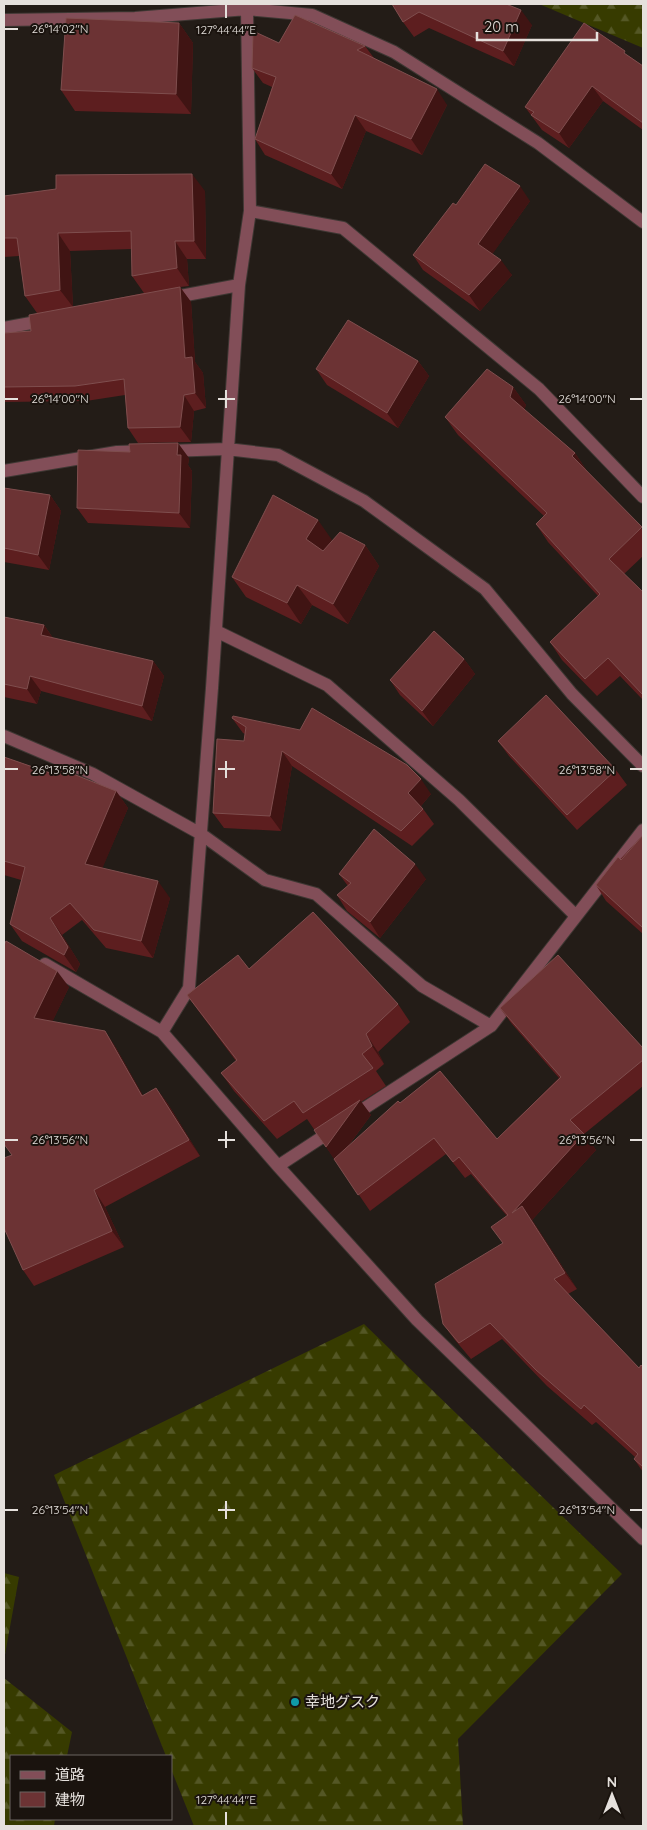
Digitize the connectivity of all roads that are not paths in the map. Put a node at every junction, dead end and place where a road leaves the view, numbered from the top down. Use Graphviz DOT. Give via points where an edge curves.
graph roads {
  1 [pos="247,9"];
  2 [pos="4,20"];
  3 [pos="250,211"];
  4 [pos="643,222"];
  5 [pos="239,285"];
  6 [pos="160,300"];
  7 [pos="62,317"];
  8 [pos="4,328"];
  9 [pos="227,449"];
  10 [pos="4,471"];
  11 [pos="643,497"];
  12 [pos="216,631"];
  13 [pos="4,736"];
  14 [pos="643,766"];
  15 [pos="643,830"];
  16 [pos="201,834"];
  17 [pos="576,916"];
  18 [pos="36,958"];
  19 [pos="491,1026"];
  20 [pos="162,1032"];
  21 [pos="278,1166"];
  22 [pos="643,1539"];
  1 -- 2 [label="street" via="135,18"];
  1 -- 3 [label="street"];
  1 -- 4 [label="street" via="312,15 394,52 538,143"];
  3 -- 5 [label="street"];
  3 -- 11 [label="street" via="343,228 539,388"];
  5 -- 6 [label="street"];
  5 -- 9 [label="street"];
  7 -- 8 [label="street"];
  9 -- 10 [label="street" via="117,452"];
  9 -- 12 [label="street"];
  9 -- 14 [label="street" via="278,455 364,500 485,589 572,694"];
  12 -- 16 [label="street"];
  12 -- 17 [label="street" via="327,685 459,800"];
  13 -- 16 [label="street" via="93,774"];
  15 -- 17 [label="street"];
  16 -- 19 [label="street" via="265,880 316,894 422,986"];
  16 -- 20 [label="street" via="189,988"];
  17 -- 19 [label="street"];
  18 -- 20 [label="street"];
  19 -- 21 [label="street"];
  20 -- 21 [label="street"];
  21 -- 22 [label="street" via="417,1320"];
}
